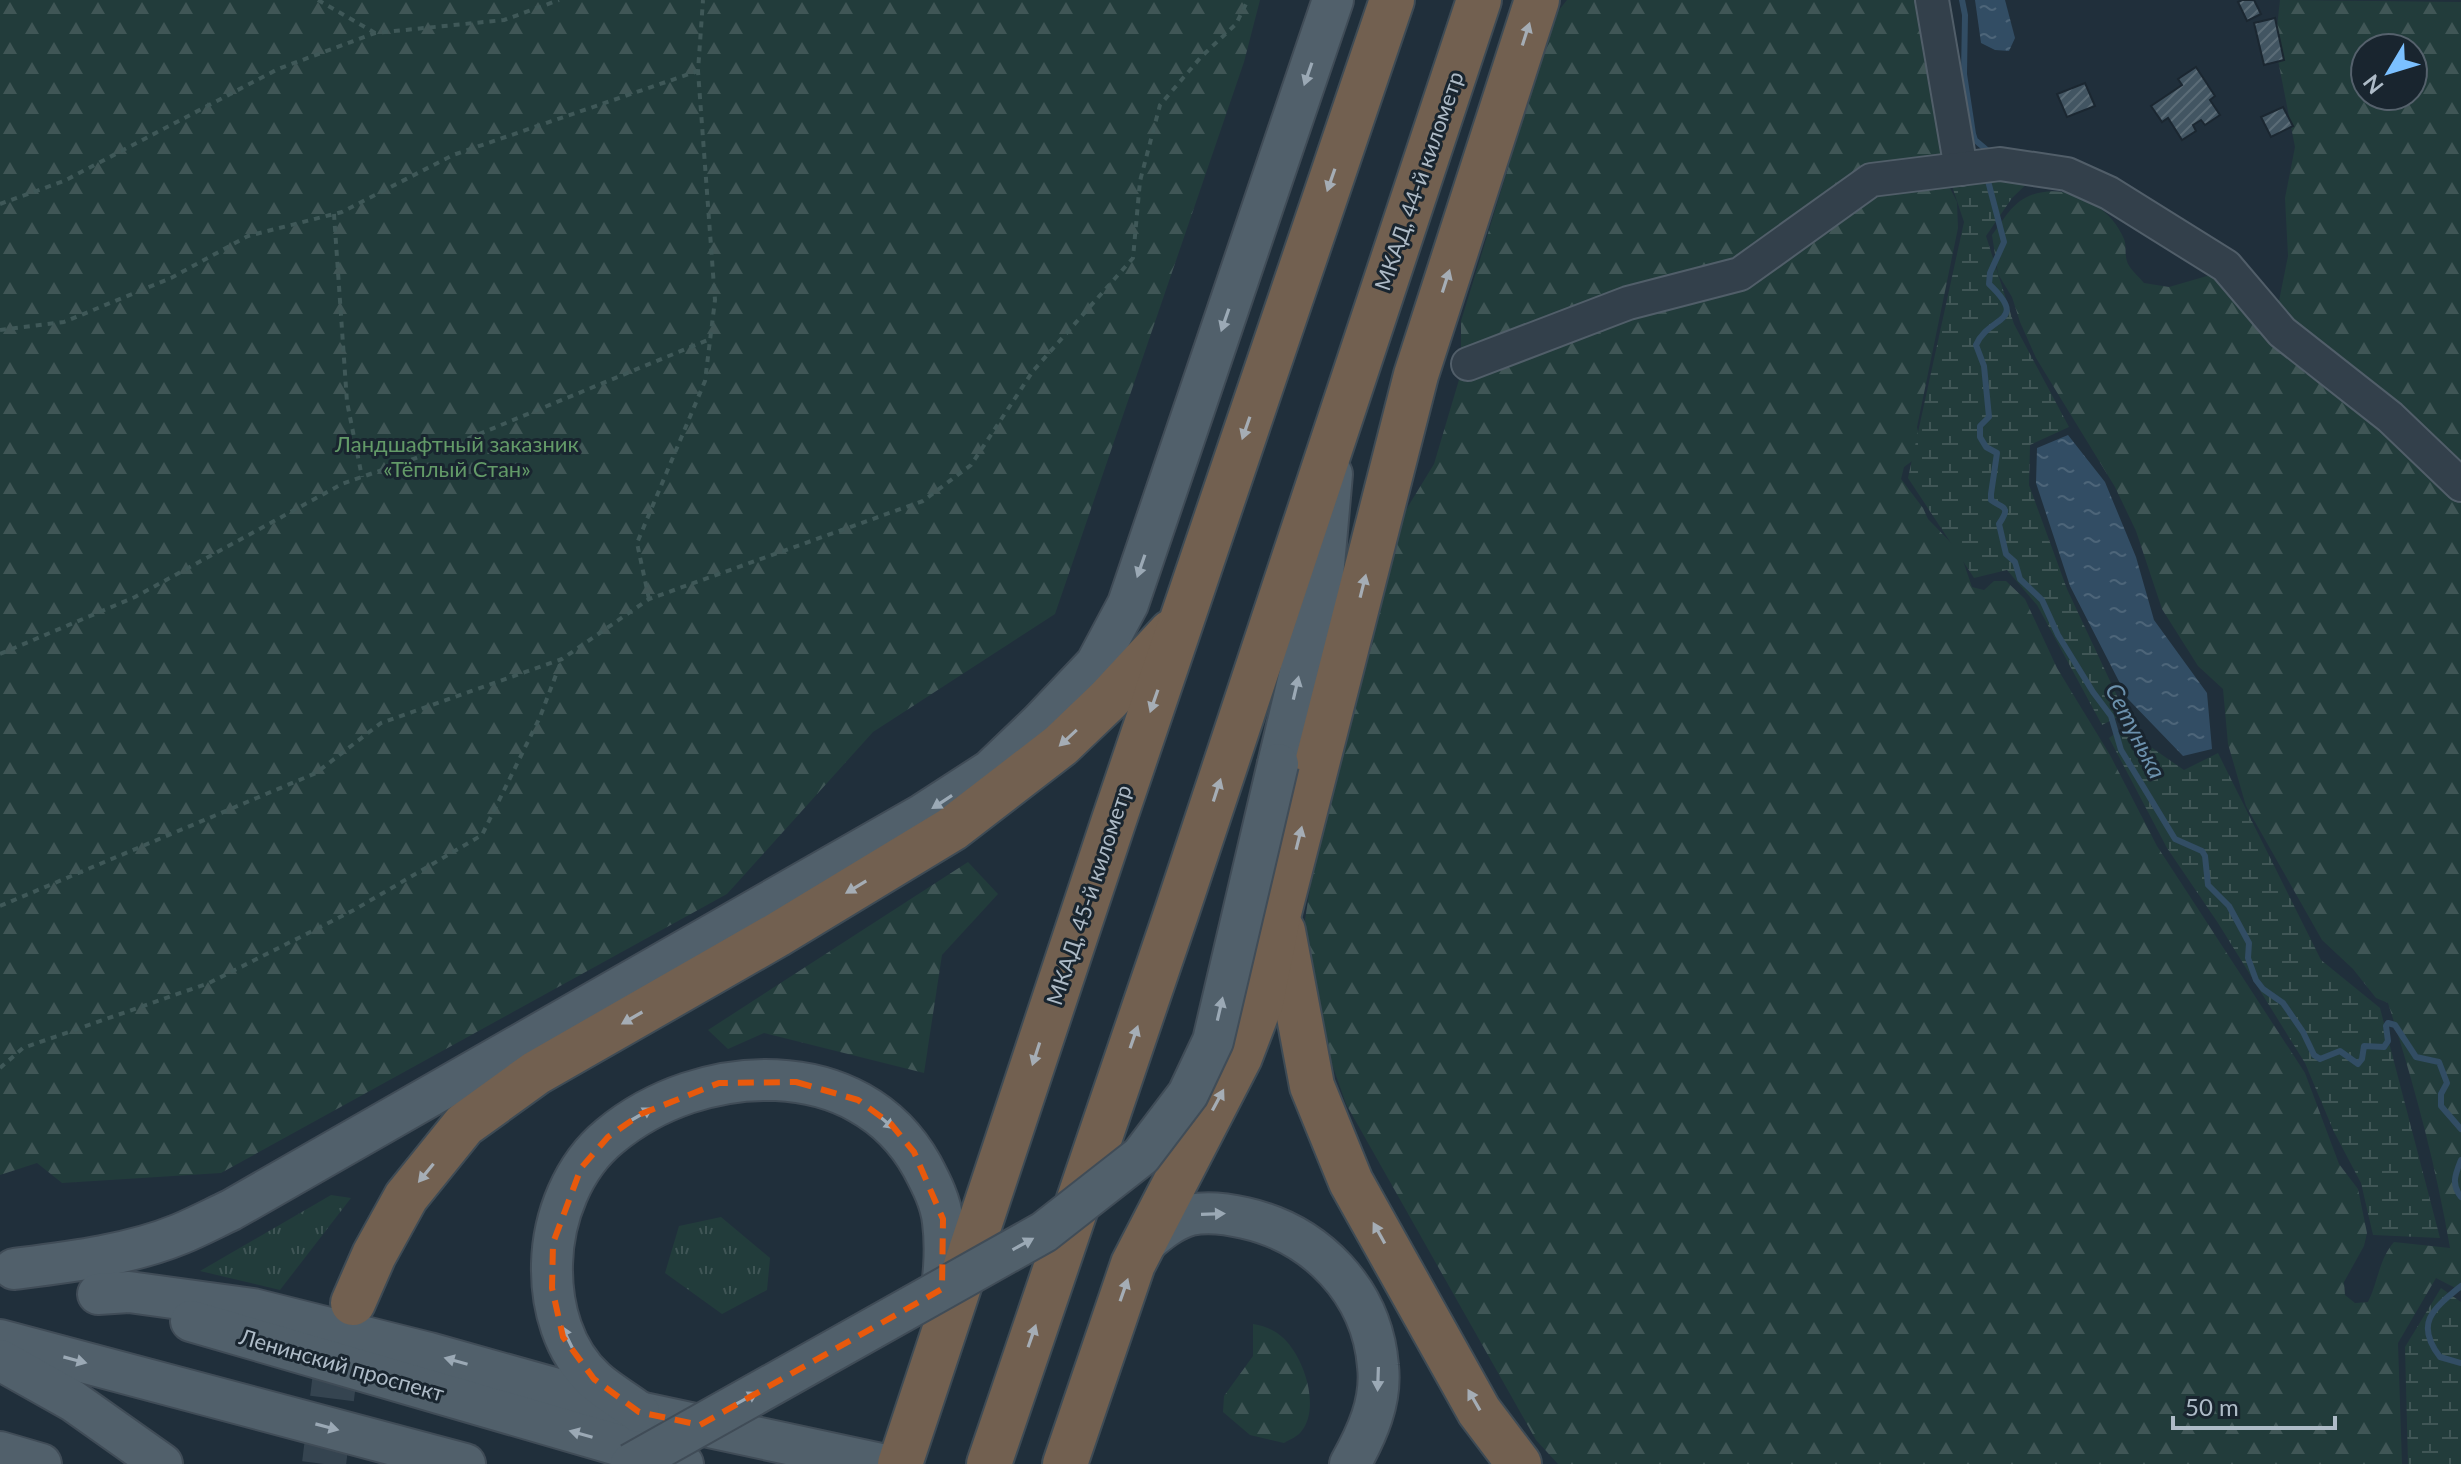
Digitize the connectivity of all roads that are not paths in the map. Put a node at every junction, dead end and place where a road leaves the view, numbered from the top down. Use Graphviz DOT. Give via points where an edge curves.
graph roads {
  1 [pos="1333,0"];
  2 [pos="1392,0"];
  3 [pos="1479,0"];
  4 [pos="1537,0"];
  5 [pos="1932,0"];
  6 [pos="1961,169"];
  7 [pos="1422,357"];
  8 [pos="1337,425"];
  9 [pos="2461,485"];
  10 [pos="1181,622"];
  11 [pos="1279,913"];
  12 [pos="1144,1244"];
  13 [pos="7,1267"];
  14 [pos="98,1294"];
  15 [pos="353,1303"];
  16 [pos="0,1340"];
  17 [pos="0,1360"];
  18 [pos="923,1394"];
  19 [pos="639,1412"];
  20 [pos="0,1452"];
  21 [pos="1069,1454"];
  22 [pos="41,1464"];
  23 [pos="162,1464"];
  24 [pos="465,1464"];
  25 [pos="631,1464"];
  26 [pos="683,1464"];
  27 [pos="881,1464"];
  28 [pos="900,1464"];
  29 [pos="989,1464"];
  30 [pos="1350,1464"];
  31 [pos="1519,1464"];
  1 -- 13 [label="main road, one-way" via="1128,604 1096,664 991,770 923,814 231,1210 178,1235 130,1249 62,1263"];
  2 -- 10 [label="highway, МКАД, 45-й километр, one-way"];
  3 -- 8 [label="highway, МКАД, 44-й километр"];
  7 -- 4 [label="highway, one-way"];
  5 -- 6 [label="lane"];
  6 -- 7 [label="lane" via="1871,180 1740,274 1628,303 1468,364"];
  6 -- 9 [label="lane" via="2000,164 2067,174 2109,193 2226,266 2282,332 2390,417"];
  11 -- 7 [label="highway, one-way"];
  25 -- 8 [label="main road, one-way, bridge" via="1044,1232 1141,1156 1188,1094 1213,1041 1323,576"];
  29 -- 8 [label="highway, one-way"];
  10 -- 15 [label="highway, one-way" via="1061,745 952,829 536,1073 464,1125 406,1197"];
  10 -- 18 [label="highway, МКАД, 45-й километр, one-way"];
  12 -- 11 [label="highway, one-way" via="1240,1057 1261,1002"];
  31 -- 11 [label="highway, one-way" via="1479,1411 1351,1182 1312,1086"];
  21 -- 12 [label="highway, one-way"];
  12 -- 30 [label="main road, one-way" via="1191,1215 1226,1213 1301,1239 1331,1263 1356,1295 1373,1332 1379,1368 1377,1401"];
  13 -- 14 [label="main road, Ленинский проспект"];
  19 -- 14 [label="main road, one-way" via="253,1309 129,1292"];
  26 -- 14 [label="main road, Ленинский проспект, one-way"];
  16 -- 24 [label="main road, one-way"];
  17 -- 23 [label="main road" via="73,1401"];
  19 -- 18 [label="main road, one-way" via="594,1379 563,1337 552,1288 553,1243 563,1203 581,1168 608,1137 680,1095 730,1082 829,1088 858,1100 891,1124 914,1152 943,1219 946,1262"];
  18 -- 28 [label="highway, МКАД, 45-й километр"];
  19 -- 27 [label="main road"];
  20 -- 22 [label="main road"];
}
